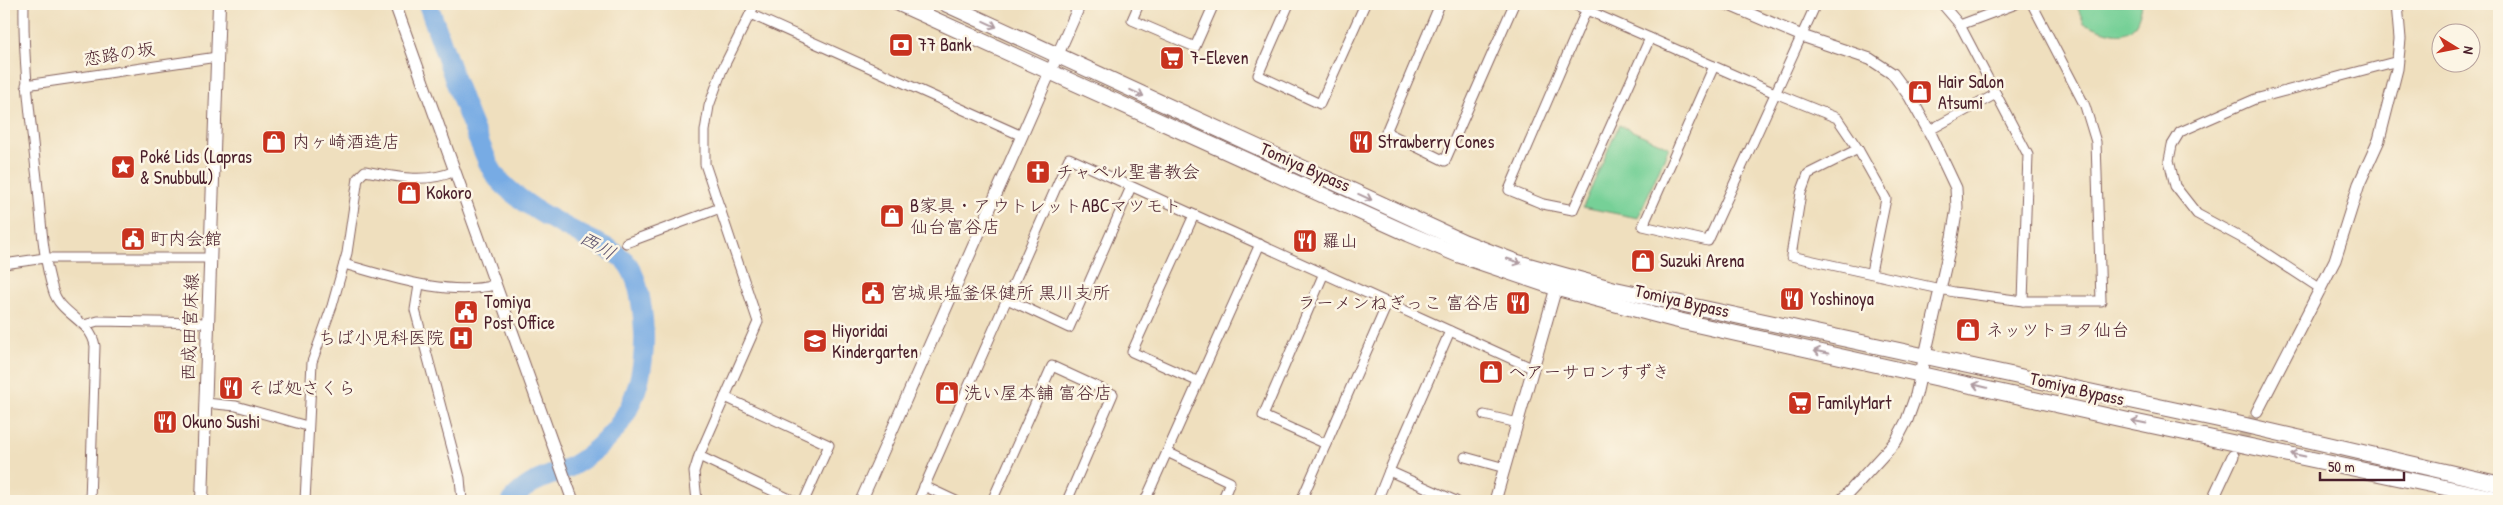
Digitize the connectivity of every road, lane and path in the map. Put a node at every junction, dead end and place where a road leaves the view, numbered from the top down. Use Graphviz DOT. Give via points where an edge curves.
graph roads {
  1 [pos="24,4"];
  2 [pos="219,4"];
  3 [pos="395,4"];
  4 [pos="755,4"];
  5 [pos="900,4"];
  6 [pos="946,4"];
  7 [pos="1080,4"];
  8 [pos="1139,4"];
  9 [pos="1214,4"];
  10 [pos="1288,4"];
  11 [pos="1365,4"];
  12 [pos="1440,4"];
  13 [pos="1514,4"];
  14 [pos="1573,4"];
  15 [pos="1727,4"];
  16 [pos="1816,4"];
  17 [pos="1942,4"];
  18 [pos="2016,4"];
  19 [pos="2032,4"];
  20 [pos="2397,4"];
  21 [pos="1588,7"];
  22 [pos="750,14"];
  23 [pos="1960,25"];
  24 [pos="1802,36"];
  25 [pos="1650,38"];
  26 [pos="1057,55"];
  27 [pos="217,57"];
  28 [pos="2398,61"];
  29 [pos="1714,66"];
  30 [pos="1049,72"];
  31 [pos="26,85"];
  32 [pos="1775,94"];
  33 [pos="1996,94"];
  34 [pos="1928,130"];
  35 [pos="1022,136"];
  36 [pos="1858,149"];
  37 [pos="455,171"];
  38 [pos="1132,187"];
  39 [pos="720,208"];
  40 [pos="1194,215"];
  41 [pos="626,243"];
  42 [pos="1260,244"];
  43 [pos="45,258"];
  44 [pos="210,258"];
  45 [pos="4,264"];
  46 [pos="344,264"];
  47 [pos="1871,272"];
  48 [pos="1324,273"];
  49 [pos="419,285"];
  50 [pos="495,285"];
  51 [pos="1556,288"];
  52 [pos="1940,289"];
  53 [pos="2321,289"];
  54 [pos="1008,299"];
  55 [pos="2022,301"];
  56 [pos="1388,302"];
  57 [pos="208,323"];
  58 [pos="84,325"];
  59 [pos="1450,331"];
  60 [pos="1923,356"];
  61 [pos="1534,369"];
  62 [pos="1920,372"];
  63 [pos="1199,382"];
  64 [pos="725,397"];
  65 [pos="205,403"];
  66 [pos="2257,412"];
  67 [pos="1484,415"];
  68 [pos="1518,423"];
  69 [pos="307,426"];
  70 [pos="1326,444"];
  71 [pos="1167,452"];
  72 [pos="699,456"];
  73 [pos="2233,456"];
  74 [pos="1465,457"];
  75 [pos="1505,468"];
  76 [pos="1389,472"];
  77 [pos="2499,484"];
  78 [pos="924,486"];
  79 [pos="2499,499"];
  80 [pos="90,501"];
  81 [pos="202,501"];
  82 [pos="305,501"];
  83 [pos="462,501"];
  84 [pos="573,501"];
  85 [pos="696,501"];
  86 [pos="794,501"];
  87 [pos="804,501"];
  88 [pos="861,501"];
  89 [pos="918,501"];
  90 [pos="956,501"];
  91 [pos="992,501"];
  92 [pos="1067,501"];
  93 [pos="1145,501"];
  94 [pos="1222,501"];
  95 [pos="1301,501"];
  96 [pos="1377,501"];
  97 [pos="1452,501"];
  98 [pos="1495,501"];
  99 [pos="1840,501"];
  100 [pos="2212,501"];
  1 -- 31 [label="street"];
  2 -- 27 [label="main road, 西成田宮床線"];
  3 -- 37 [label="street"];
  4 -- 22 [label="street"];
  5 -- 30 [label="highway, Tomiya Bypass"];
  6 -- 26 [label="highway, Tomiya Bypass, one-way"];
  7 -- 26 [label="street"];
  8 -- 9 [label="street" via="1132,20 1196,48"];
  10 -- 11 [label="street" via="1258,75 1320,104"];
  12 -- 13 [label="street" via="1386,132 1445,162"];
  14 -- 21 [label="street"];
  15 -- 24 [label="street"];
  16 -- 24 [label="street"];
  17 -- 23 [label="street"];
  18 -- 23 [label="street"];
  19 -- 55 [label="street" via="2085,106 2096,142 2101,300"];
  20 -- 28 [label="street"];
  21 -- 25 [label="street"];
  21 -- 25 [label="street" via="1509,190 1543,204 1573,210"];
  22 -- 35 [label="street"];
  22 -- 39 [label="street" via="722,70 709,106 705,164"];
  23 -- 33 [label="street"];
  24 -- 32 [label="street"];
  24 -- 34 [label="street" via="1870,59 1893,74"];
  25 -- 29 [label="street"];
  26 -- 30 [label="street"];
  26 -- 60 [label="highway, Tomiya Bypass, one-way" via="1464,242 1516,262 1613,288"];
  27 -- 31 [label="street, 恋路の坂"];
  27 -- 44 [label="main road, 西成田宮床線"];
  28 -- 53 [label="street" via="2391,99 2378,140 2335,260"];
  28 -- 53 [label="street" via="2255,99 2180,132 2172,145 2169,160 2175,186 2197,214 2249,242"];
  29 -- 32 [label="street"];
  29 -- 32 [label="street" via="1643,226 1708,241"];
  30 -- 35 [label="street"];
  30 -- 51 [label="highway, Tomiya Bypass" via="1409,234"];
  31 -- 43 [label="street"];
  32 -- 36 [label="street" via="1837,118"];
  33 -- 34 [label="street"];
  33 -- 55 [label="street" via="2028,155"];
  34 -- 52 [label="street" via="1956,188 1957,208"];
  35 -- 88 [label="street"];
  36 -- 47 [label="street" via="1886,199"];
  36 -- 47 [label="street" via="1808,174 1801,193 1791,256"];
  37 -- 46 [label="street" via="423,179 365,172 358,178"];
  37 -- 50 [label="street"];
  38 -- 40 [label="street"];
  38 -- 54 [label="street" via="1069,328"];
  38 -- 54 [label="street" via="1070,158"];
  39 -- 41 [label="street"];
  39 -- 64 [label="street" via="758,322"];
  40 -- 42 [label="street"];
  40 -- 63 [label="street" via="1132,352"];
  42 -- 48 [label="street"];
  42 -- 63 [label="street"];
  43 -- 44 [label="street"];
  43 -- 45 [label="street"];
  43 -- 58 [label="street" via="57,301 62,309"];
  44 -- 57 [label="main road, 西成田宮床線"];
  46 -- 49 [label="street"];
  46 -- 69 [label="street" via="312,362"];
  47 -- 52 [label="street"];
  48 -- 56 [label="street"];
  48 -- 70 [label="street" via="1263,416"];
  49 -- 50 [label="street" via="483,288"];
  49 -- 83 [label="street" via="415,310 460,478"];
  50 -- 84 [label="street"];
  51 -- 61 [label="street"];
  62 -- 51 [label="highway, Tomiya Bypass, one-way" via="1676,320"];
  52 -- 55 [label="street"];
  52 -- 60 [label="street"];
  53 -- 66 [label="street"];
  54 -- 78 [label="street"];
  56 -- 59 [label="street"];
  56 -- 70 [label="street"];
  57 -- 58 [label="street" via="98,321"];
  57 -- 65 [label="main road, 西成田宮床線"];
  58 -- 80 [label="street" via="92,334 95,346"];
  59 -- 61 [label="street"];
  59 -- 76 [label="street"];
  60 -- 62 [label="street"];
  60 -- 77 [label="highway, Tomiya Bypass"];
  61 -- 68 [label="street"];
  79 -- 62 [label="highway, Tomiya Bypass, one-way" via="2135,422"];
  62 -- 99 [label="street" via="1907,420 1896,441"];
  63 -- 71 [label="street"];
  64 -- 72 [label="street"];
  64 -- 87 [label="street" via="829,445"];
  65 -- 69 [label="street" via="236,406"];
  65 -- 81 [label="main road, 西成田宮床線"];
  67 -- 68 [label="street"];
  68 -- 75 [label="street"];
  69 -- 82 [label="street"];
  70 -- 95 [label="street"];
  71 -- 93 [label="street"];
  71 -- 94 [label="street" via="1230,482"];
  72 -- 85 [label="street" via="694,472"];
  72 -- 86 [label="street"];
  73 -- 100 [label="street"];
  74 -- 75 [label="street"];
  75 -- 98 [label="street"];
  76 -- 96 [label="street"];
  76 -- 97 [label="street"];
  78 -- 89 [label="street"];
  78 -- 90 [label="street"];
  91 -- 92 [label="street" via="1052,366 1113,394"];
}
